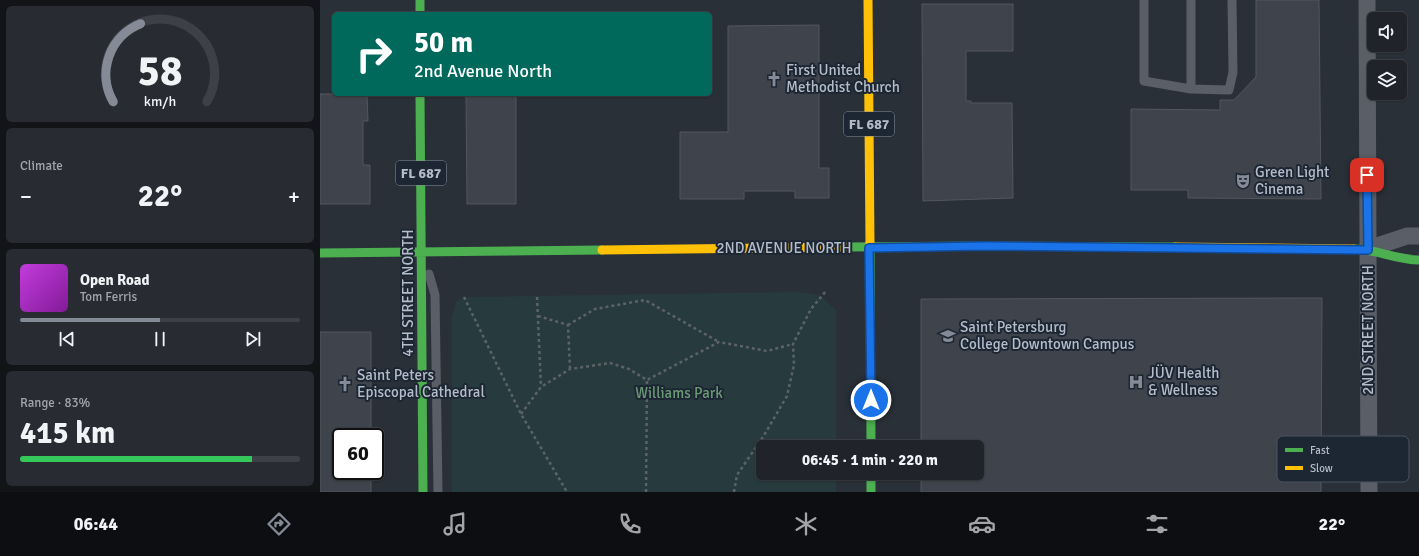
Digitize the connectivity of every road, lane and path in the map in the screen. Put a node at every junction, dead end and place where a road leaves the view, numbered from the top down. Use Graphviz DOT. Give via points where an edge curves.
graph roads {
  1 [pos="420,0"];
  2 [pos="868,0"];
  3 [pos="1144,0"];
  4 [pos="1191,0"];
  5 [pos="1232,0"];
  6 [pos="1367,0"];
  7 [pos="420,12"];
  8 [pos="1191,88"];
  9 [pos="420,96"];
  10 [pos="1419,236"];
  11 [pos="869,248"];
  12 [pos="1368,250"];
  13 [pos="422,251"];
  14 [pos="320,253"];
  15 [pos="1419,260"];
  16 [pos="826,291"];
  17 [pos="464,297"];
  18 [pos="537,297"];
  19 [pos="538,316"];
  20 [pos="568,324"];
  21 [pos="719,342"];
  22 [pos="793,344"];
  23 [pos="570,370"];
  24 [pos="647,380"];
  25 [pos="541,386"];
  26 [pos="520,414"];
  27 [pos="1369,436"];
  28 [pos="871,440"];
  29 [pos="871,480"];
  30 [pos="1369,482"];
  31 [pos="423,492"];
  32 [pos="438,492"];
  33 [pos="567,492"];
  34 [pos="646,492"];
  35 [pos="734,492"];
  36 [pos="871,492"];
  37 [pos="1369,492"];
  1 -- 7 [label="street"];
  2 -- 11 [label="street, FL 687"];
  3 -- 8 [label="lane" via="1144,81"];
  4 -- 8 [label="lane"];
  5 -- 8 [label="lane" via="1233,72 1229,90"];
  6 -- 12 [label="street, 2ND STREET NORTH"];
  9 -- 13 [label="street, 4TH STREET NORTH / FL 687"];
  10 -- 12 [label="street, 2ND AVENUE NORTH" via="1407,236"];
  11 -- 12 [label="street, 2ND AVENUE NORTH" via="983,246"];
  11 -- 13 [label="street, 2ND AVENUE NORTH"];
  11 -- 28 [label="street, FL 687"];
  12 -- 15 [label="street, 2ND AVENUE NORTH" via="1407,260"];
  12 -- 27 [label="street, 2ND STREET NORTH"];
  13 -- 14 [label="street, 2ND AVENUE NORTH"];
  13 -- 31 [label="street, 4TH STREET NORTH / FL 687"];
  13 -- 32 [label="lane" via="435,295"];
  16 -- 22 [label="path" via="811,309"];
  17 -- 26 [label="path"];
  18 -- 19 [label="path"];
  19 -- 20 [label="path"];
  19 -- 25 [label="path"];
  20 -- 21 [label="path" via="595,309 645,300"];
  20 -- 23 [label="path"];
  21 -- 22 [label="path" via="767,351"];
  21 -- 24 [label="path"];
  22 -- 35 [label="path" via="794,365 786,396 763,437 737,475"];
  23 -- 24 [label="path" via="610,363 629,369"];
  23 -- 25 [label="path"];
  24 -- 34 [label="path"];
  25 -- 26 [label="path"];
  26 -- 33 [label="path"];
  29 -- 36 [label="street"];
  30 -- 37 [label="street, 2ND STREET NORTH"];
}
